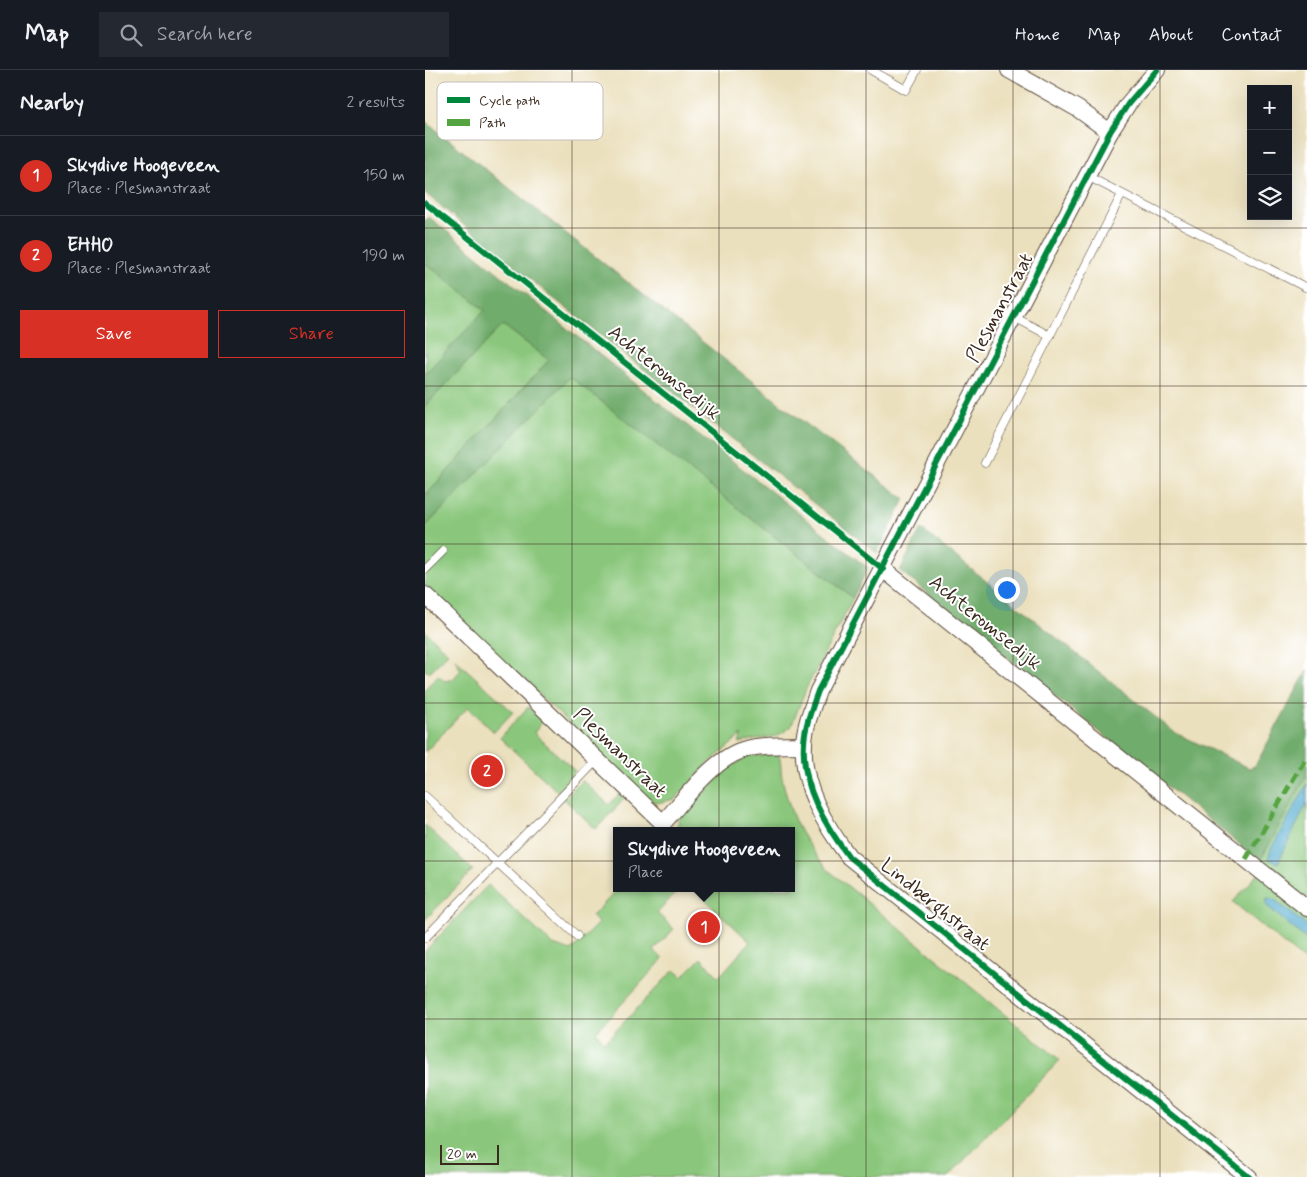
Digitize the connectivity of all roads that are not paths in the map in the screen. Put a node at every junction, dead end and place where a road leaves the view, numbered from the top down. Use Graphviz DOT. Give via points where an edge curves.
graph roads {
  1 [pos="871,70"];
  2 [pos="917,70"];
  3 [pos="1009,70"];
  4 [pos="1157,70"];
  5 [pos="1110,132"];
  6 [pos="1087,176"];
  7 [pos="1122,194"];
  8 [pos="1305,287"];
  9 [pos="1014,317"];
  10 [pos="1050,336"];
  11 [pos="985,463"];
  12 [pos="443,551"];
  13 [pos="425,569"];
  14 [pos="883,569"];
  15 [pos="425,595"];
  16 [pos="804,744"];
  17 [pos="597,760"];
  18 [pos="425,796"];
  19 [pos="667,827"];
  20 [pos="497,863"];
  21 [pos="1307,908"];
  22 [pos="577,936"];
  23 [pos="425,938"];
  24 [pos="1249,1177"];
  1 -- 2 [label="lane" via="906,90"];
  3 -- 5 [label="street" via="1078,109"];
  4 -- 5 [label="street, Plesmanstraat" via="1128,104"];
  5 -- 6 [label="street, Plesmanstraat"];
  6 -- 7 [label="lane"];
  6 -- 9 [label="street, Plesmanstraat"];
  7 -- 8 [label="lane"];
  7 -- 10 [label="lane"];
  9 -- 10 [label="lane"];
  9 -- 14 [label="street, Plesmanstraat"];
  10 -- 11 [label="lane"];
  12 -- 13 [label="lane"];
  14 -- 16 [label="street, Lindberghstraat" via="818,691 808,718"];
  14 -- 21 [label="street, Achteromsedijk"];
  15 -- 17 [label="street, Plesmanstraat"];
  16 -- 19 [label="street, Plesmanstraat" via="754,747 733,754 718,764"];
  16 -- 24 [label="street, Lindberghstraat" via="806,771 825,825 849,857"];
  17 -- 19 [label="street, Plesmanstraat"];
  17 -- 20 [label="lane"];
  18 -- 20 [label="lane"];
  20 -- 22 [label="lane"];
  20 -- 23 [label="lane"];
}
